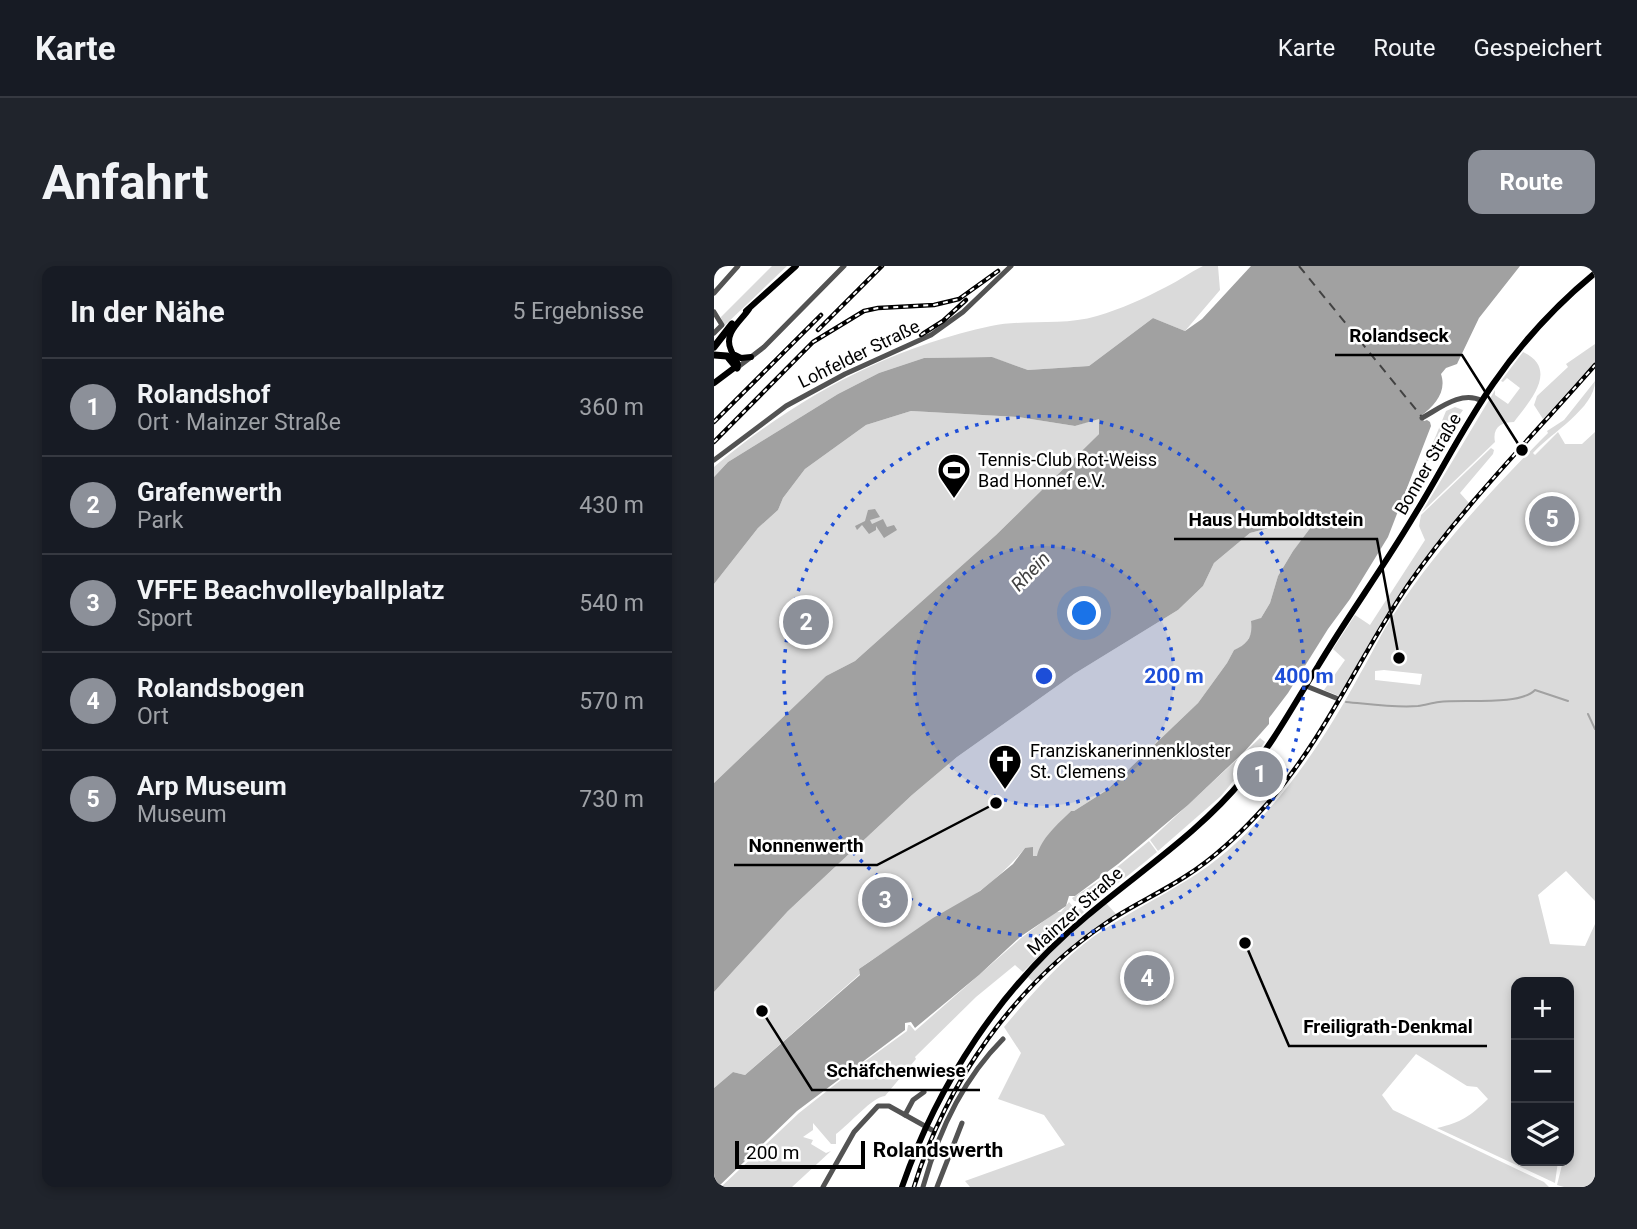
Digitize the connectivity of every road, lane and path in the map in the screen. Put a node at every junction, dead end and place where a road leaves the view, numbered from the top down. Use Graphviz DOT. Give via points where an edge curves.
graph roads {
  1 [pos="737,266"];
  2 [pos="796,266"];
  3 [pos="844,266"];
  4 [pos="1011,266"];
  5 [pos="1595,273"];
  6 [pos="714,293"];
  7 [pos="749,309"];
  8 [pos="714,312"];
  9 [pos="732,324"];
  10 [pos="714,333"];
  11 [pos="714,344"];
  12 [pos="733,354"];
  13 [pos="754,354"];
  14 [pos="714,355"];
  15 [pos="737,368"];
  16 [pos="714,383"];
  17 [pos="1482,401"];
  18 [pos="1422,418"];
  19 [pos="714,460"];
  20 [pos="1306,685"];
  21 [pos="1336,698"];
  22 [pos="1003,1039"];
  23 [pos="924,1092"];
  24 [pos="905,1115"];
  25 [pos="962,1123"];
  26 [pos="929,1128"];
  27 [pos="955,1143"];
  28 [pos="930,1159"];
  29 [pos="823,1187"];
  30 [pos="902,1187"];
  31 [pos="923,1187"];
  32 [pos="937,1187"];
  1 -- 6 [label="street"];
  2 -- 7 [label="main road"];
  3 -- 13 [label="street"];
  4 -- 19 [label="street, Lohfelder Straße" via="931,335 786,406"];
  5 -- 17 [label="main road, Bonner Straße" via="1533,332"];
  7 -- 9 [label="main road"];
  7 -- 12 [label="main road" via="729,337"];
  8 -- 10 [label="street" via="722,326"];
  9 -- 11 [label="highway"];
  12 -- 13 [label="main road" via="741,358"];
  12 -- 15 [label="main road"];
  13 -- 15 [label="street"];
  14 -- 15 [label="highway" via="728,357"];
  15 -- 16 [label="main road"];
  17 -- 18 [label="street" via="1462,398"];
  17 -- 20 [label="main road, Bonner Straße"];
  20 -- 21 [label="street"];
  20 -- 26 [label="main road, Mainzer Straße" via="1267,749 1226,799 1077,924 1033,968 966,1053"];
  22 -- 28 [label="street" via="979,1066"];
  23 -- 24 [label="street" via="912,1100"];
  24 -- 26 [label="street"];
  24 -- 29 [label="street" via="886,1105 873,1110"];
  25 -- 27 [label="street"];
  26 -- 30 [label="main road, Mainzer Straße"];
  27 -- 28 [label="street"];
  27 -- 32 [label="street"];
  28 -- 31 [label="street"];
}
